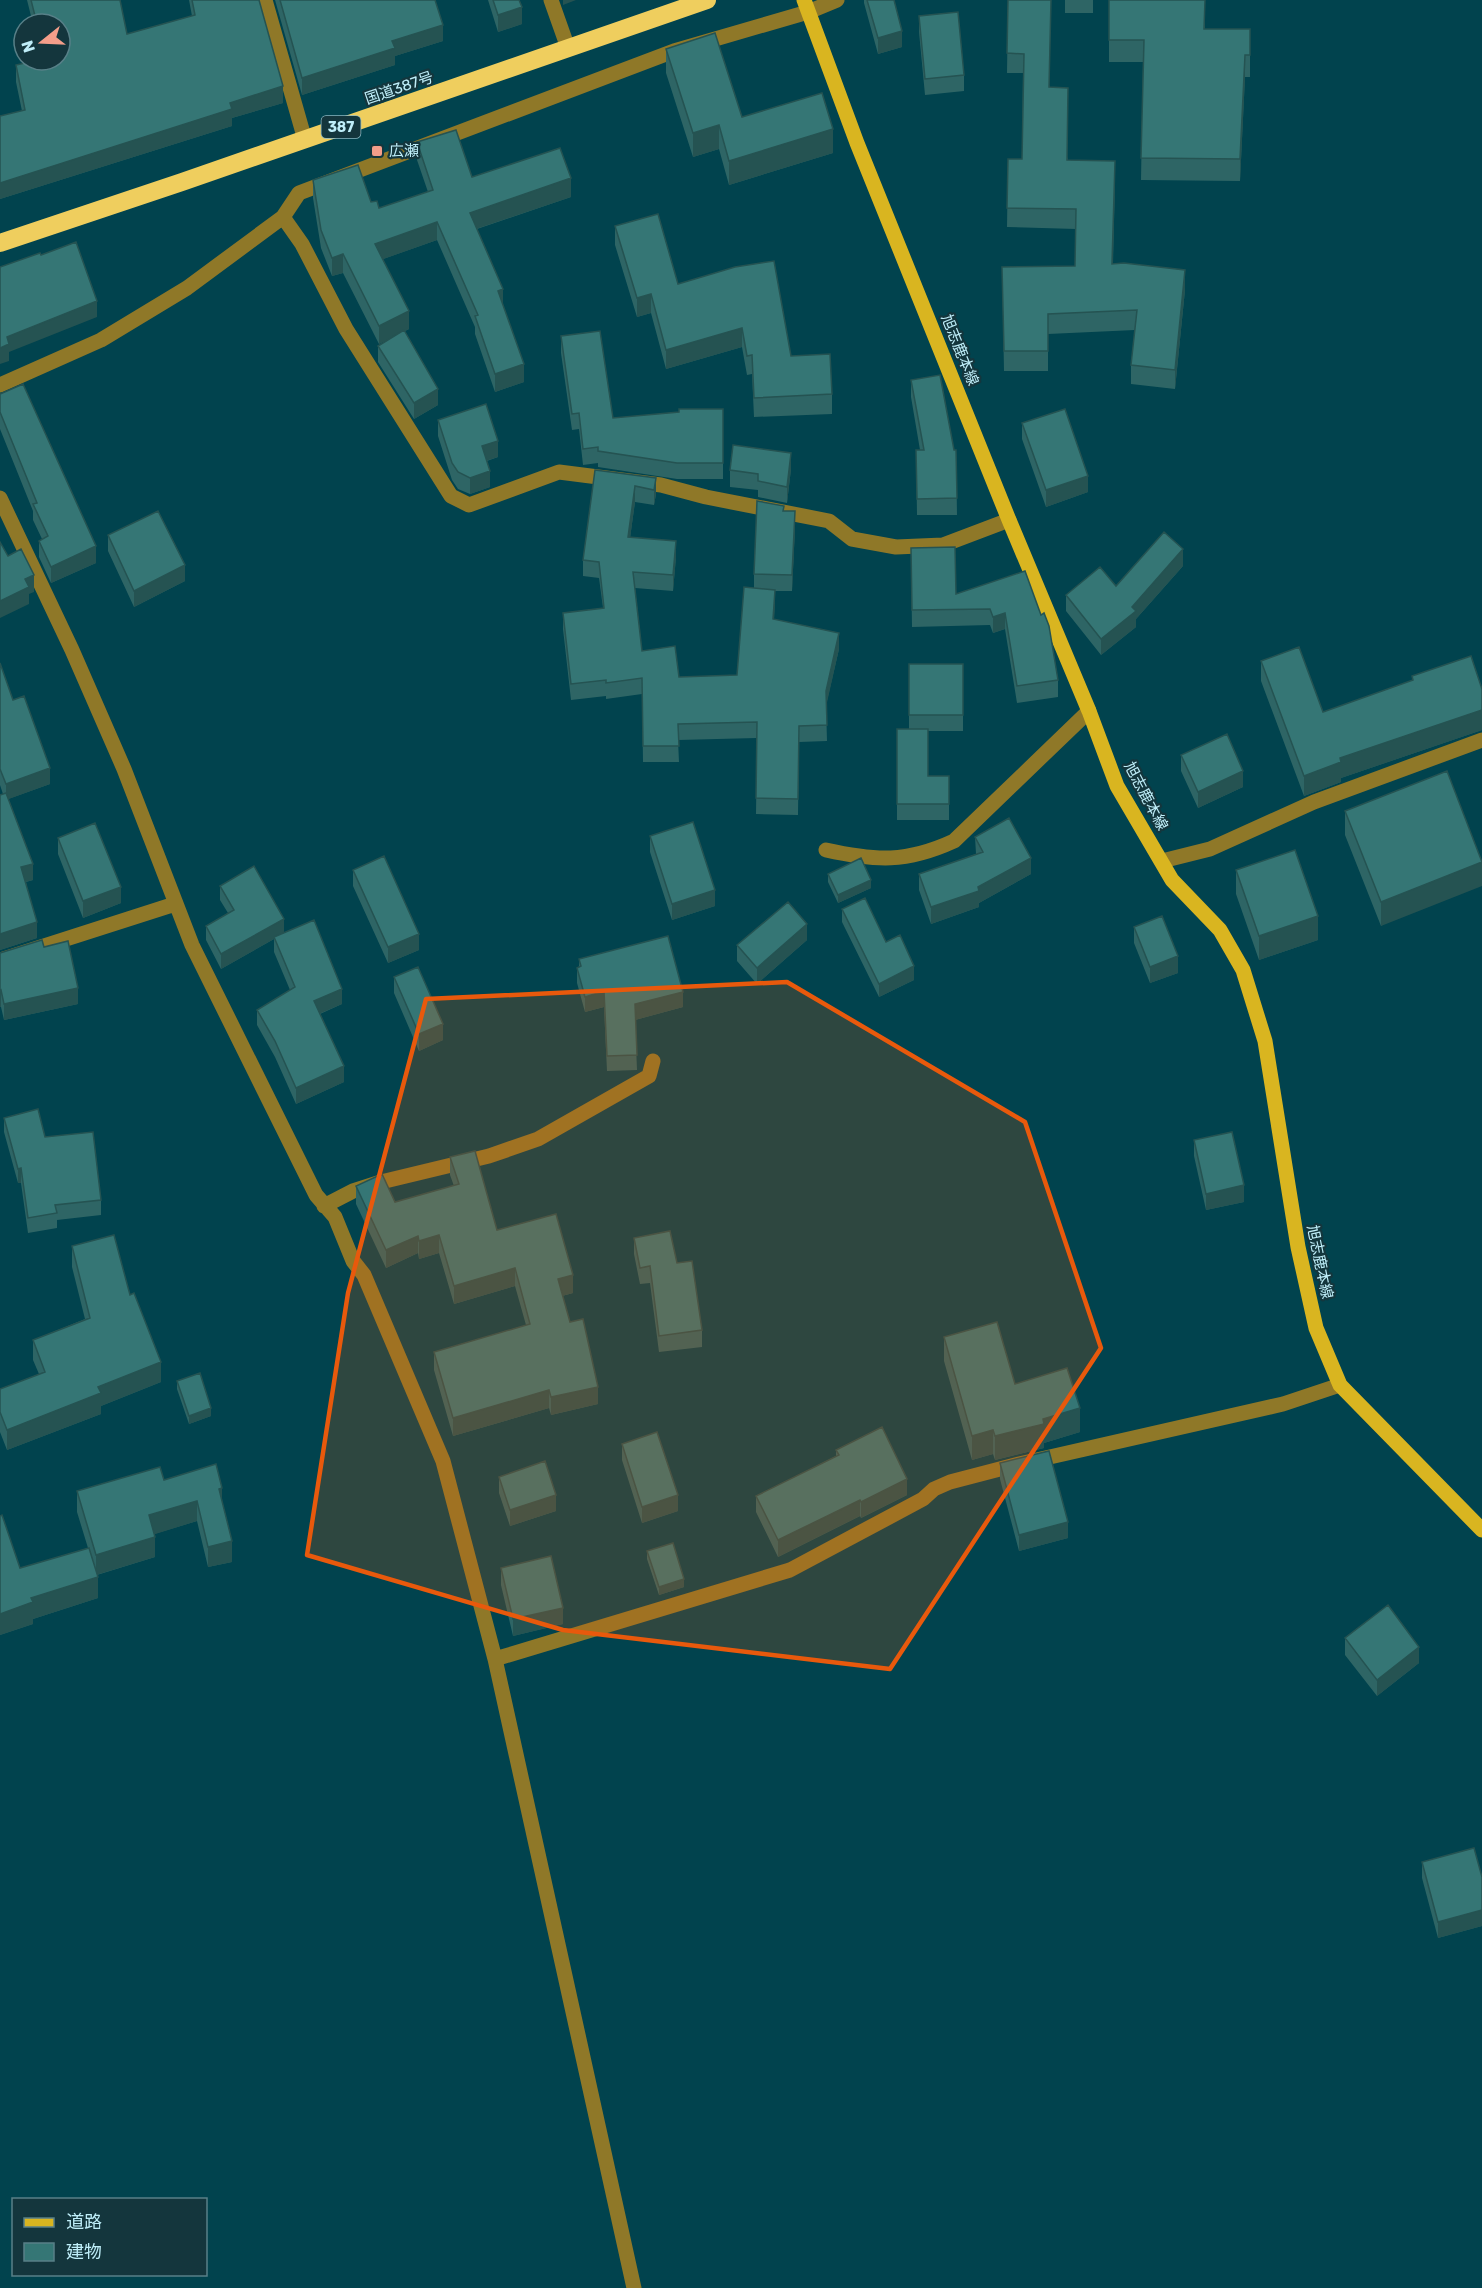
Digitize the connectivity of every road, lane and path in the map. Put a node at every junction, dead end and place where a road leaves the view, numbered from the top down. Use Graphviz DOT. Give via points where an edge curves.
graph roads {
  1 [pos="265,0"];
  2 [pos="551,0"];
  3 [pos="707,0"];
  4 [pos="837,0"];
  5 [pos="679,4"];
  6 [pos="806,6"];
  7 [pos="568,48"];
  8 [pos="305,140"];
  9 [pos="283,218"];
  10 [pos="0,243"];
  11 [pos="0,385"];
  12 [pos="0,498"];
  13 [pos="1009,520"];
  14 [pos="1089,711"];
  15 [pos="1482,740"];
  16 [pos="826,850"];
  17 [pos="1162,861"];
  18 [pos="175,904"];
  19 [pos="0,960"];
  20 [pos="653,1060"];
  21 [pos="324,1206"];
  22 [pos="1340,1385"];
  23 [pos="1482,1530"];
  24 [pos="495,1659"];
  25 [pos="634,2288"];
  1 -- 8 [label="street"];
  2 -- 7 [label="street"];
  3 -- 5 [label="highway, 国道387号 / 387"];
  4 -- 6 [label="street"];
  5 -- 7 [label="highway, 国道387号 / 387"];
  6 -- 9 [label="street" via="674,51 299,192"];
  6 -- 13 [label="main road, 旭志鹿本線"];
  7 -- 8 [label="highway, 国道387号 / 387"];
  8 -- 10 [label="highway, 国道387号 / 387"];
  9 -- 11 [label="street" via="187,288 101,340"];
  9 -- 13 [label="street" via="303,244 346,329 451,496 469,505 559,472 661,485 829,521 852,539 896,547 944,545"];
  12 -- 18 [label="street" via="124,769"];
  13 -- 14 [label="main road, 旭志鹿本線"];
  14 -- 16 [label="street" via="954,841 906,858 872,858"];
  14 -- 17 [label="main road, 旭志鹿本線" via="1117,786"];
  15 -- 17 [label="street" via="1314,802 1210,849"];
  17 -- 22 [label="main road, 旭志鹿本線" via="1172,880 1221,930 1243,970 1265,1041 1298,1247 1316,1328"];
  18 -- 19 [label="street"];
  18 -- 21 [label="street" via="233,1032"];
  20 -- 21 [label="street" via="649,1076 538,1139 489,1156 381,1182"];
  21 -- 24 [label="street" via="335,1216 353,1261 364,1275 443,1461"];
  22 -- 23 [label="main road, 旭志鹿本線"];
  22 -- 24 [label="street" via="1283,1404 950,1482 790,1570"];
  24 -- 25 [label="street"];
}
